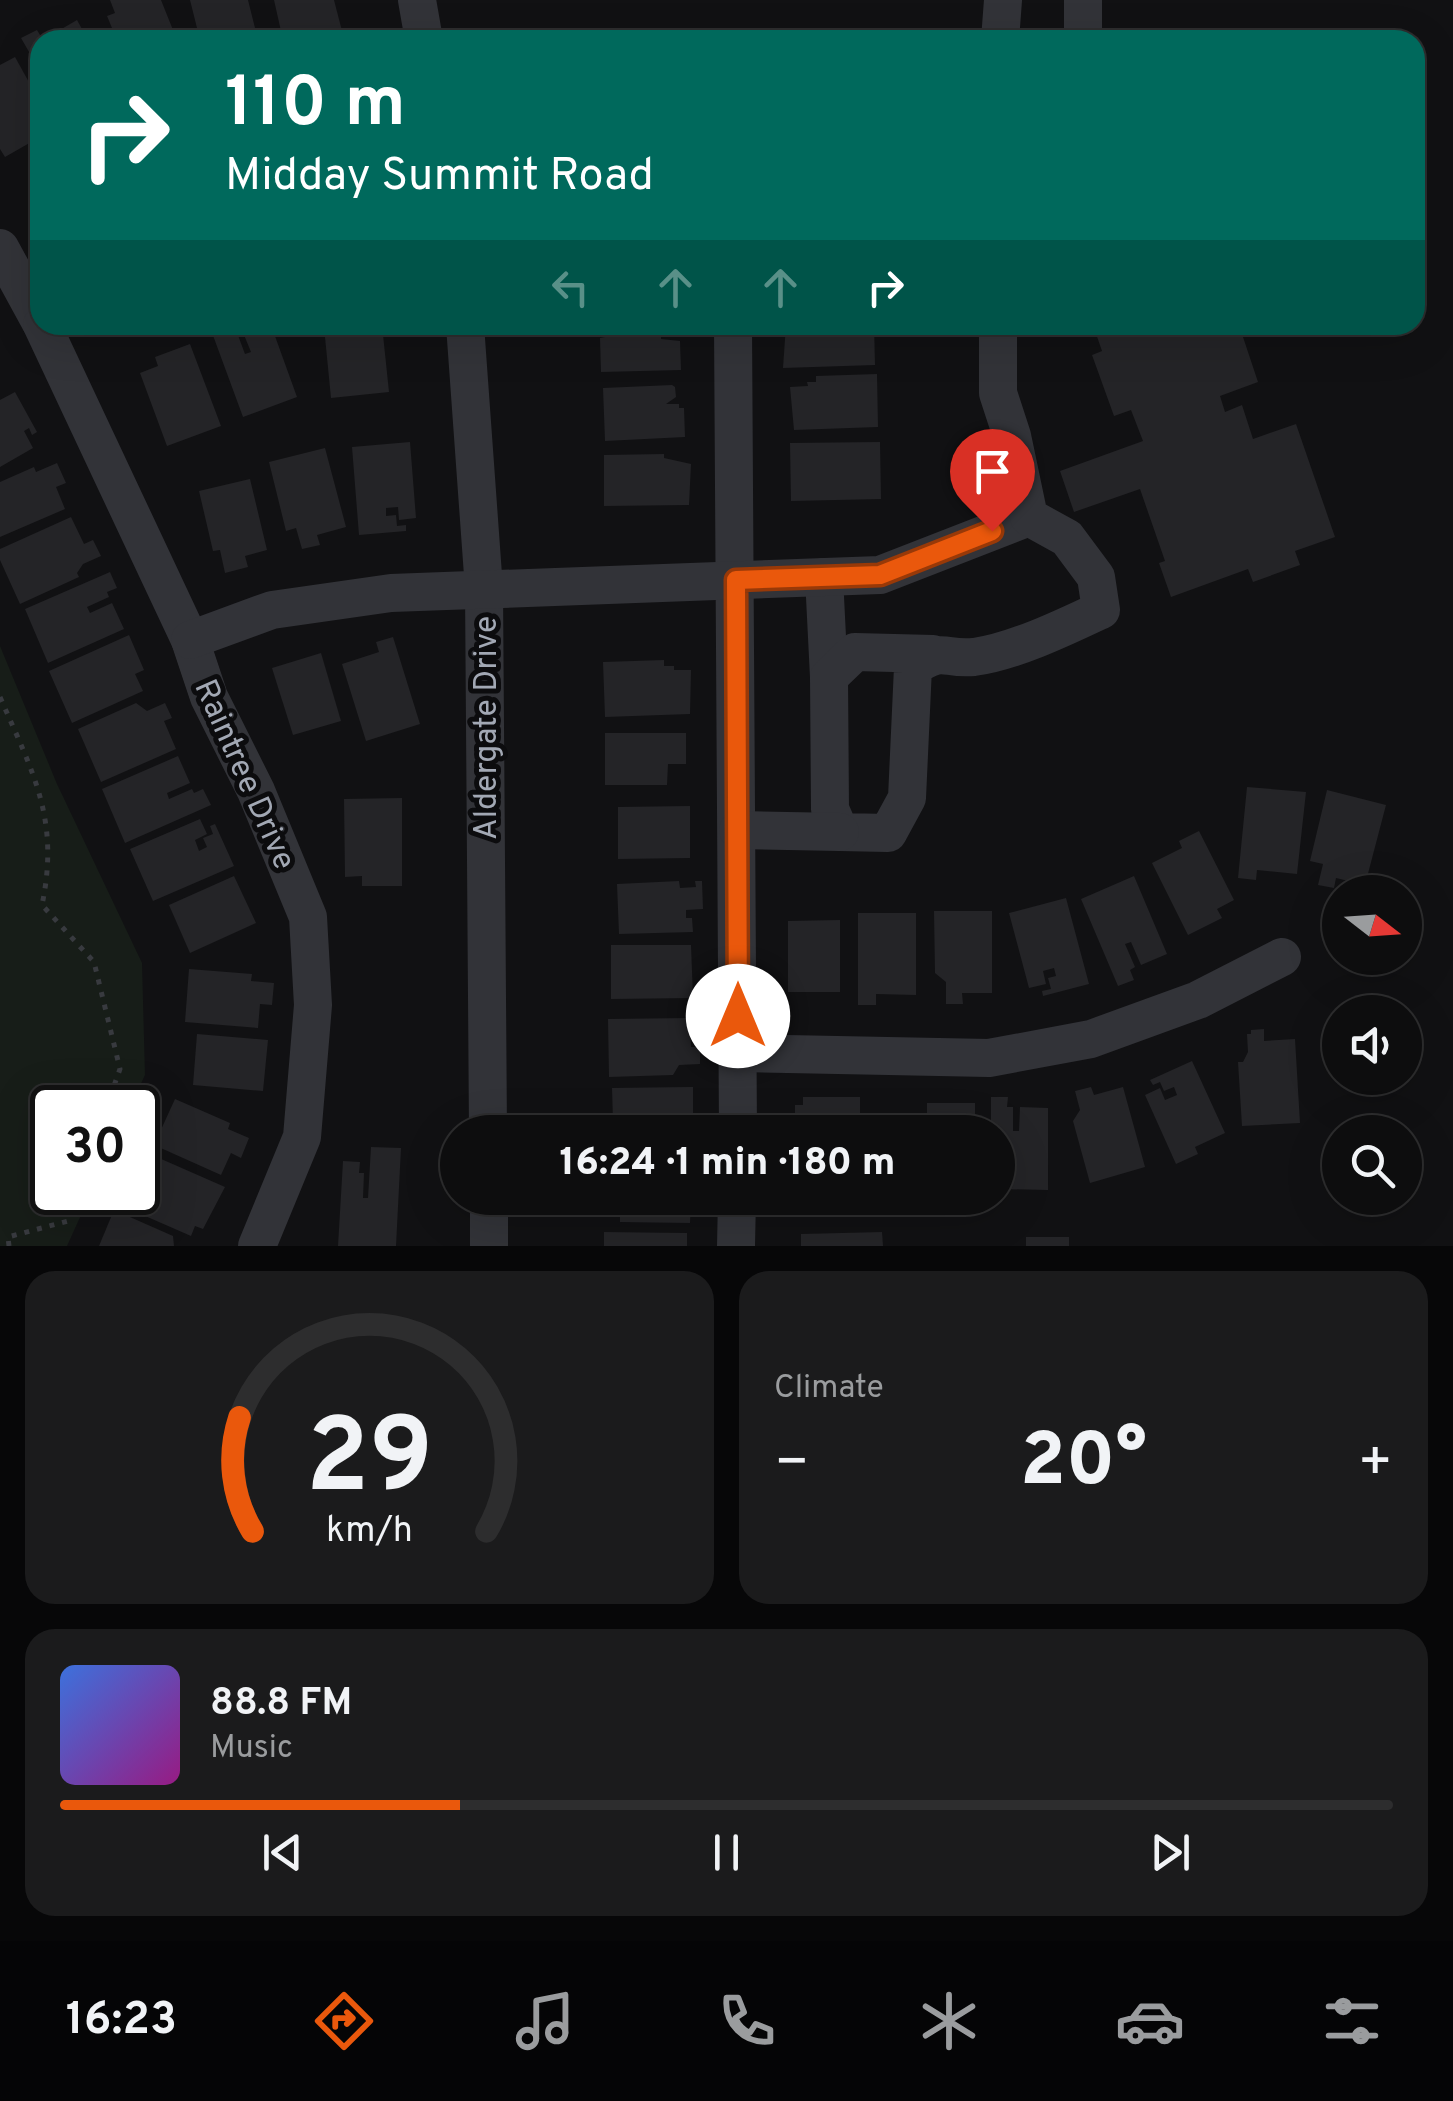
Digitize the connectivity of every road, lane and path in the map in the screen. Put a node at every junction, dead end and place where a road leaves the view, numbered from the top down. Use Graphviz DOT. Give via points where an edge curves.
graph roads {
  1 [pos="417,0"];
  2 [pos="1003,0"];
  3 [pos="1083,0"];
  4 [pos="422,30"];
  5 [pos="1001,30"];
  6 [pos="1083,30"];
  7 [pos="0,248"];
  8 [pos="30,294"];
  9 [pos="56,335"];
  10 [pos="466,335"];
  11 [pos="734,335"];
  12 [pos="998,335"];
  13 [pos="1028,517"];
  14 [pos="824,577"];
  15 [pos="736,580"];
  16 [pos="484,589"];
  17 [pos="190,640"];
  18 [pos="933,654"];
  19 [pos="829,677"];
  20 [pos="0,696"];
  21 [pos="738,830"];
  22 [pos="840,832"];
  23 [pos="1282,957"];
  24 [pos="739,1052"];
  25 [pos="114,1085"];
  26 [pos="488,1115"];
  27 [pos="738,1115"];
  28 [pos="70,1215"];
  29 [pos="488,1215"];
  30 [pos="737,1215"];
  31 [pos="10,1246"];
  32 [pos="257,1246"];
  33 [pos="489,1246"];
  34 [pos="736,1246"];
  1 -- 4 [label="street"];
  2 -- 5 [label="street"];
  3 -- 6 [label="street"];
  7 -- 8 [label="street, Raintree Drive"];
  9 -- 17 [label="street, Raintree Drive"];
  10 -- 16 [label="street, Aldergate Drive"];
  11 -- 15 [label="street"];
  12 -- 13 [label="street" via="998,392"];
  13 -- 14 [label="street" via="880,575"];
  13 -- 18 [label="street" via="1067,538 1096,578 1101,610 974,657"];
  14 -- 15 [label="street"];
  14 -- 19 [label="street"];
  15 -- 16 [label="street"];
  15 -- 21 [label="street"];
  16 -- 17 [label="street" via="391,593 272,610"];
  16 -- 26 [label="street, Aldergate Drive"];
  17 -- 32 [label="street, Raintree Drive" via="308,917 314,1005 302,1137"];
  18 -- 19 [label="street" via="855,652"];
  18 -- 22 [label="street" via="914,667 907,798 888,832"];
  19 -- 22 [label="street" via="830,809"];
  20 -- 25 [label="path" via="48,821 42,905 94,962 120,1068"];
  21 -- 22 [label="street"];
  21 -- 24 [label="street"];
  23 -- 24 [label="street" via="1198,1000 1090,1038 988,1058"];
  24 -- 27 [label="street"];
  28 -- 31 [label="path" via="68,1221 8,1237"];
  29 -- 33 [label="street"];
  30 -- 34 [label="street"];
}
